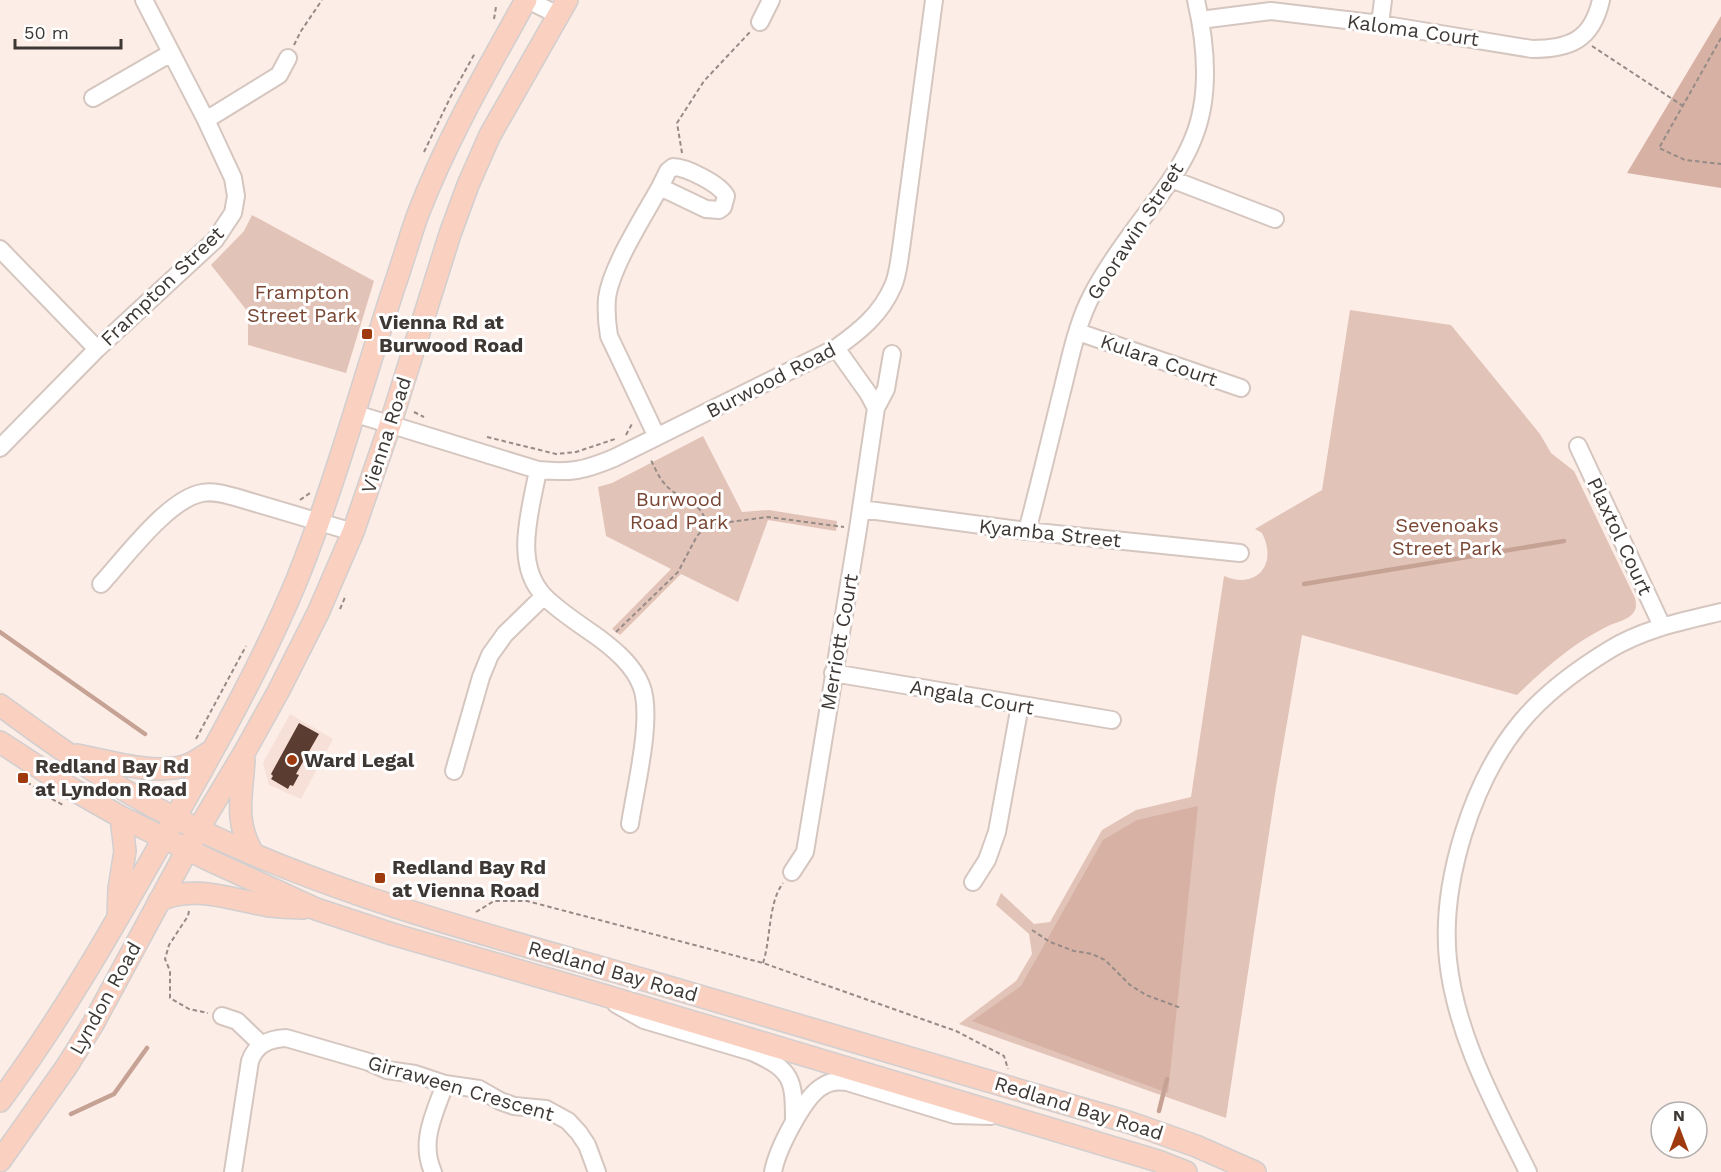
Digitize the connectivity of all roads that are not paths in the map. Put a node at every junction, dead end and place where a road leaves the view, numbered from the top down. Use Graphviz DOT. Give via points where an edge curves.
graph roads {
  1 [pos="144,0"];
  2 [pos="527,0"];
  3 [pos="771,0"];
  4 [pos="934,0"];
  5 [pos="1196,0"];
  6 [pos="1383,0"];
  7 [pos="1601,0"];
  8 [pos="562,8"];
  9 [pos="1200,20"];
  10 [pos="760,22"];
  11 [pos="1380,24"];
  12 [pos="171,53"];
  13 [pos="288,58"];
  14 [pos="93,98"];
  15 [pos="206,120"];
  16 [pos="1171,179"];
  17 [pos="660,187"];
  18 [pos="1275,219"];
  19 [pos="0,249"];
  20 [pos="1078,332"];
  21 [pos="836,348"];
  22 [pos="97,349"];
  23 [pos="892,354"];
  24 [pos="1241,388"];
  25 [pos="876,408"];
  26 [pos="353,413"];
  27 [pos="390,425"];
  28 [pos="650,440"];
  29 [pos="1578,447"];
  30 [pos="0,448"];
  31 [pos="538,470"];
  32 [pos="861,509"];
  33 [pos="318,521"];
  34 [pos="1027,531"];
  35 [pos="353,532"];
  36 [pos="1240,553"];
  37 [pos="102,584"];
  38 [pos="544,596"];
  39 [pos="1721,612"];
  40 [pos="1662,626"];
  41 [pos="833,673"];
  42 [pos="0,705"];
  43 [pos="1020,705"];
  44 [pos="1112,720"];
  45 [pos="0,742"];
  46 [pos="212,751"];
  47 [pos="68,753"];
  48 [pos="244,753"];
  49 [pos="454,771"];
  50 [pos="121,817"];
  51 [pos="175,818"];
  52 [pos="630,824"];
  53 [pos="199,828"];
  54 [pos="164,839"];
  55 [pos="188,850"];
  56 [pos="252,852"];
  57 [pos="792,872"];
  58 [pos="973,882"];
  59 [pos="159,901"];
  60 [pos="316,909"];
  61 [pos="118,919"];
  62 [pos="593,992"];
  63 [pos="222,1016"];
  64 [pos="261,1044"];
  65 [pos="445,1084"];
  66 [pos="0,1101"];
  67 [pos="1010,1116"];
  68 [pos="794,1122"];
  69 [pos="0,1161"];
  70 [pos="233,1172"];
  71 [pos="433,1172"];
  72 [pos="597,1172"];
  73 [pos="773,1172"];
  74 [pos="1186,1172"];
  75 [pos="1255,1172"];
  76 [pos="1528,1172"];
  1 -- 12 [label="street, Frampton Street"];
  2 -- 8 [label="street"];
  2 -- 26 [label="main road, Vienna Road" via="447,147 418,216"];
  3 -- 10 [label="street"];
  4 -- 21 [label="street, Burwood Road" via="894,285 879,312"];
  5 -- 9 [label="street, Goorawin Street"];
  6 -- 11 [label="street"];
  7 -- 11 [label="street, Kaloma Court" via="1594,20 1581,37 1554,49 1532,49"];
  8 -- 27 [label="main road, Vienna Road" via="490,135 468,185"];
  9 -- 11 [label="street, Kaloma Court" via="1271,11"];
  9 -- 16 [label="street, Goorawin Street" via="1206,70 1203,104 1194,138"];
  12 -- 14 [label="street"];
  12 -- 15 [label="street, Frampton Street"];
  13 -- 15 [label="street" via="279,75"];
  15 -- 22 [label="street, Frampton Street" via="233,178 236,196 232,213 215,240"];
  16 -- 18 [label="street"];
  16 -- 20 [label="street, Goorawin Street" via="1102,278"];
  17 -- 17 [label="street" via="706,209 719,210 726,196 719,186 673,167"];
  17 -- 28 [label="street" via="615,271 607,297 609,336"];
  19 -- 22 [label="street"];
  20 -- 24 [label="street, Kulara Court"];
  20 -- 34 [label="street, Goorawin Street"];
  21 -- 25 [label="street"];
  21 -- 28 [label="street, Burwood Road"];
  22 -- 30 [label="street, Frampton Street"];
  23 -- 25 [label="street, Merriott Court" via="886,389"];
  25 -- 32 [label="street, Merriott Court"];
  26 -- 27 [label="street, Burwood Road"];
  26 -- 33 [label="main road, Vienna Road"];
  27 -- 31 [label="street, Burwood Road"];
  27 -- 35 [label="main road, Vienna Road"];
  28 -- 31 [label="street, Burwood Road" via="590,468 566,473"];
  29 -- 40 [label="street, Plaxtol Court"];
  31 -- 38 [label="street" via="529,516 527,560"];
  32 -- 34 [label="street, Kyamba Street"];
  32 -- 41 [label="street, Merriott Court"];
  33 -- 35 [label="street"];
  33 -- 37 [label="street" via="235,497 202,493 182,500 167,513"];
  33 -- 46 [label="main road, Vienna Road" via="266,647"];
  34 -- 36 [label="street, Kyamba Street"];
  35 -- 48 [label="main road, Vienna Road" via="318,613"];
  38 -- 49 [label="street" via="505,634 490,655"];
  38 -- 52 [label="street" via="623,657 641,684 646,710"];
  39 -- 40 [label="street"];
  40 -- 76 [label="street" via="1601,655 1563,681 1522,721 1493,763 1470,815 1454,866 1448,911 1448,960 1459,1014 1476,1063"];
  41 -- 43 [label="street, Angala Court"];
  41 -- 57 [label="street, Merriott Court" via="805,852"];
  42 -- 47 [label="main road, Redland Bay Road"];
  43 -- 44 [label="street, Angala Court"];
  43 -- 58 [label="street" via="997,832 987,860"];
  45 -- 50 [label="main road, Redland Bay Road"];
  46 -- 47 [label="main road" via="174,769"];
  46 -- 51 [label="main road, Vienna Road"];
  47 -- 51 [label="main road, Redland Bay Road"];
  48 -- 53 [label="main road, Vienna Road"];
  48 -- 56 [label="main road" via="241,826"];
  50 -- 54 [label="main road, Redland Bay Road"];
  50 -- 61 [label="main road" via="125,851"];
  51 -- 53 [label="main road, Redland Bay Road"];
  51 -- 54 [label="main road, Lyndon Road"];
  53 -- 55 [label="main road, Lyndon Road"];
  53 -- 56 [label="main road, Redland Bay Road"];
  54 -- 55 [label="main road, Redland Bay Road"];
  54 -- 61 [label="main road, Lyndon Road"];
  55 -- 59 [label="main road, Lyndon Road"];
  55 -- 60 [label="main road, Redland Bay Road"];
  56 -- 75 [label="main road, Redland Bay Road" via="333,886 456,925 1141,1126"];
  59 -- 60 [label="main road" via="191,892"];
  59 -- 69 [label="main road, Lyndon Road" via="88,1032"];
  60 -- 62 [label="main road, Redland Bay Road"];
  61 -- 66 [label="main road, Lyndon Road"];
  62 -- 67 [label="main road, Redland Bay Road"];
  62 -- 68 [label="street" via="644,1020 768,1059 792,1083"];
  63 -- 64 [label="street" via="237,1021"];
  64 -- 65 [label="street, Girraween Crescent" via="286,1038"];
  64 -- 70 [label="street" via="250,1060"];
  65 -- 71 [label="street" via="428,1131 427,1148"];
  65 -- 72 [label="street, Girraween Crescent" via="479,1089 514,1106 546,1108 558,1114 579,1133"];
  67 -- 68 [label="street" via="955,1115 834,1081 816,1090"];
  67 -- 74 [label="main road, Redland Bay Road"];
  68 -- 73 [label="street"];
}
